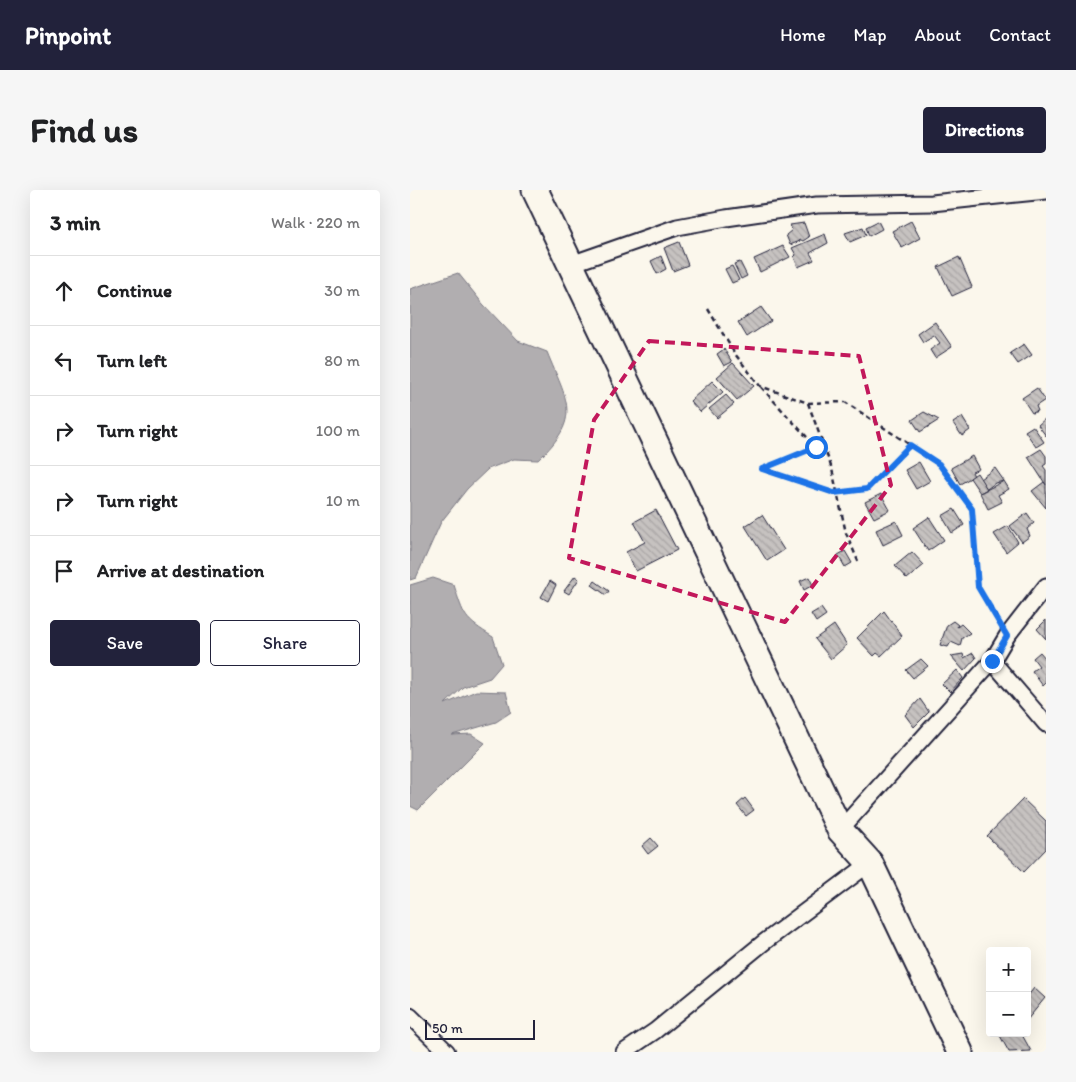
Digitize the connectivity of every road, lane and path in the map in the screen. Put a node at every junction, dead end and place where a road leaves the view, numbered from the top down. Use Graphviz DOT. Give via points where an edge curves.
graph roads {
  1 [pos="535,190"];
  2 [pos="1046,191"];
  3 [pos="570,264"];
  4 [pos="708,309"];
  5 [pos="760,386"];
  6 [pos="808,403"];
  7 [pos="910,445"];
  8 [pos="858,562"];
  9 [pos="1046,586"];
  10 [pos="1007,636"];
  11 [pos="992,661"];
  12 [pos="1046,724"];
  13 [pos="840,830"];
  14 [pos="870,863"];
  15 [pos="410,1016"];
  16 [pos="447,1052"];
  17 [pos="624,1052"];
  18 [pos="960,1052"];
  1 -- 3 [label="main road"];
  2 -- 3 [label="street" via="932,203 817,205 726,218 677,227"];
  3 -- 13 [label="main road"];
  4 -- 5 [label="path"];
  5 -- 6 [label="path"];
  5 -- 7 [label="path" via="816,447 762,469 834,493 867,489"];
  6 -- 7 [label="path" via="845,402"];
  6 -- 8 [label="path" via="832,469 846,533"];
  7 -- 10 [label="path" via="939,464 972,509 978,587"];
  9 -- 10 [label="street"];
  10 -- 11 [label="street"];
  11 -- 12 [label="street"];
  11 -- 13 [label="street"];
  13 -- 14 [label="main road"];
  14 -- 17 [label="street"];
  14 -- 18 [label="main road"];
  15 -- 16 [label="street"];
}
